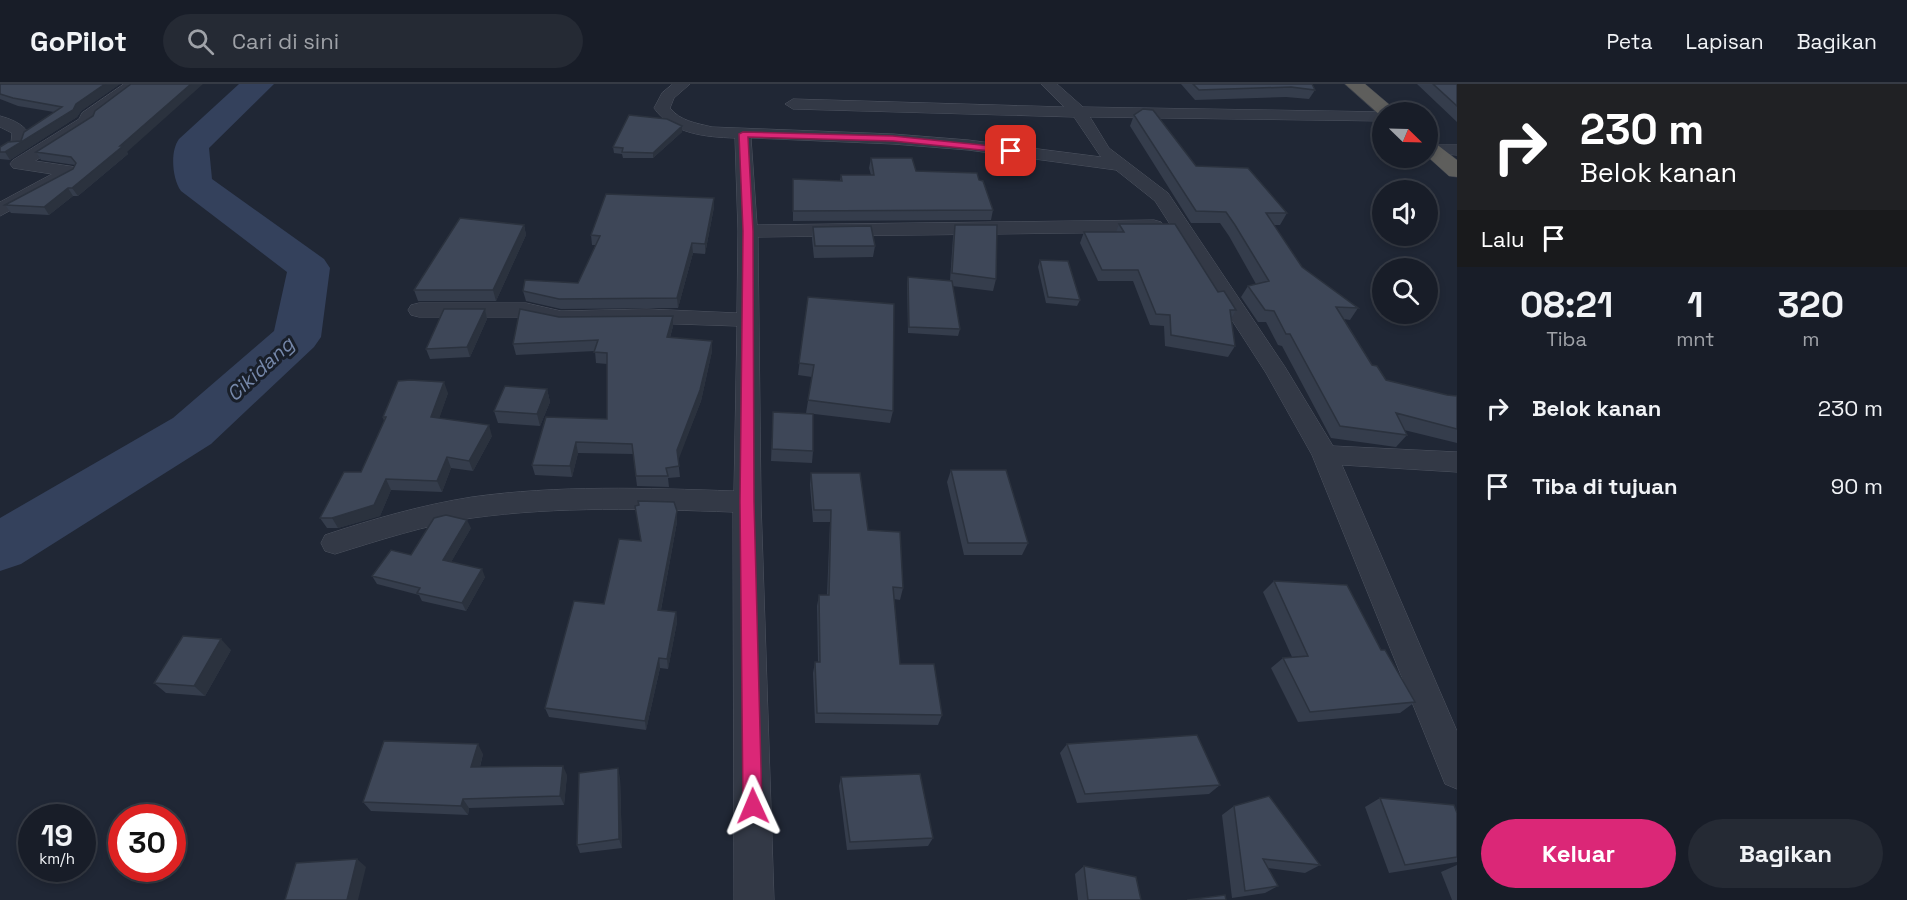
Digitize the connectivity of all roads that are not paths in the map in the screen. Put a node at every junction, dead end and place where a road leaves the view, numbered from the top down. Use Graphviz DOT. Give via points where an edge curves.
graph roads {
  1 [pos="134,84"];
  2 [pos="683,84"];
  3 [pos="1048,84"];
  4 [pos="1354,84"];
  5 [pos="1376,102"];
  6 [pos="794,104"];
  7 [pos="1079,112"];
  8 [pos="1372,116"];
  9 [pos="0,121"];
  10 [pos="743,134"];
  11 [pos="20,142"];
  12 [pos="1438,149"];
  13 [pos="1457,150"];
  14 [pos="1438,155"];
  15 [pos="1119,165"];
  16 [pos="1457,171"];
  17 [pos="0,210"];
  18 [pos="1180,226"];
  19 [pos="748,231"];
  20 [pos="419,310"];
  21 [pos="747,320"];
  22 [pos="1325,455"];
  23 [pos="1457,462"];
  24 [pos="747,502"];
  25 [pos="335,543"];
  26 [pos="1457,772"];
  27 [pos="754,900"];
  1 -- 17 [label="street" via="86,117 90,119 19,164 70,171"];
  2 -- 10 [label="street" via="664,101 662,108 669,117 695,129"];
  3 -- 7 [label="street"];
  4 -- 5 [label="highway"];
  6 -- 7 [label="street"];
  7 -- 8 [label="street"];
  7 -- 15 [label="street" via="1103,151"];
  9 -- 11 [label="street" via="20,132"];
  10 -- 15 [label="street" via="968,145"];
  10 -- 19 [label="street"];
  12 -- 13 [label="street"];
  14 -- 16 [label="highway"];
  15 -- 18 [label="street" via="1162,197"];
  18 -- 19 [label="street"];
  18 -- 22 [label="street" via="1277,372"];
  19 -- 21 [label="street"];
  20 -- 21 [label="street" via="526,310 561,318"];
  21 -- 24 [label="street"];
  22 -- 23 [label="street"];
  22 -- 26 [label="street"];
  24 -- 25 [label="street" via="548,501 483,507 407,521"];
  24 -- 27 [label="street"];
}
